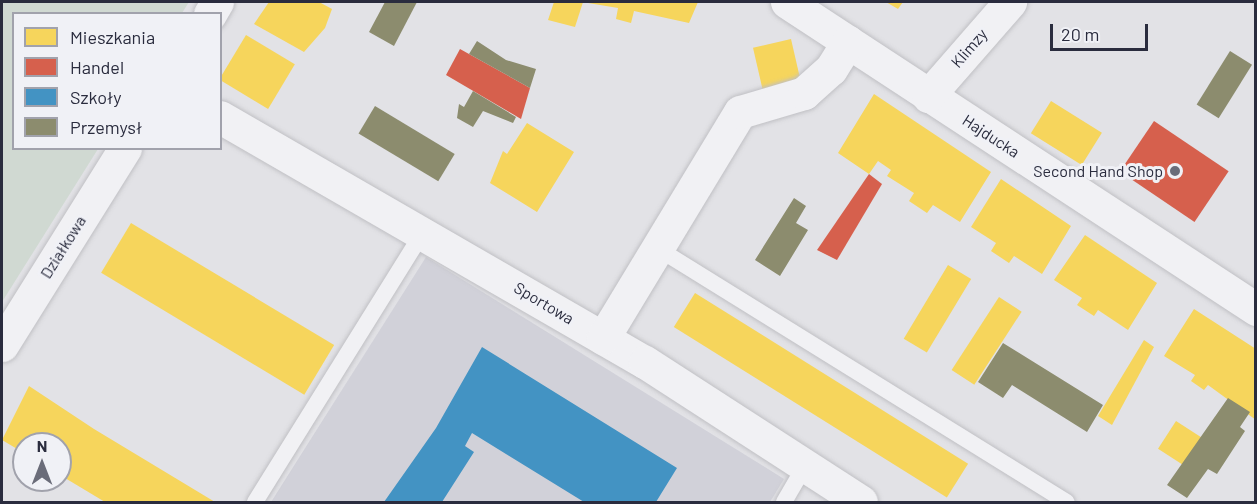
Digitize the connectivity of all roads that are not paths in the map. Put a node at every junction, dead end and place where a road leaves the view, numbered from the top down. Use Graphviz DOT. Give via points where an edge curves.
graph roads {
  1 [pos="787,2"];
  2 [pos="1010,2"];
  3 [pos="848,42"];
  4 [pos="928,96"];
  5 [pos="222,118"];
  6 [pos="124,150"];
  7 [pos="424,231"];
  8 [pos="657,248"];
  9 [pos="1256,309"];
  10 [pos="603,338"];
  11 [pos="2,345"];
  12 [pos="806,464"];
  13 [pos="255,502"];
  14 [pos="784,502"];
  15 [pos="861,502"];
  16 [pos="1067,502"];
  1 -- 3 [label="street, Hajducka"];
  2 -- 4 [label="street, Klimzy"];
  3 -- 4 [label="street, Hajducka"];
  3 -- 8 [label="street" via="831,69 804,93 740,112"];
  4 -- 9 [label="street, Hajducka"];
  5 -- 7 [label="street, Sportowa"];
  6 -- 11 [label="street, Działkowa"];
  7 -- 10 [label="street, Sportowa"];
  7 -- 13 [label="lane"];
  8 -- 10 [label="street"];
  8 -- 16 [label="lane"];
  10 -- 12 [label="street, Sportowa"];
  12 -- 14 [label="lane"];
  12 -- 15 [label="street, Sportowa"];
}
